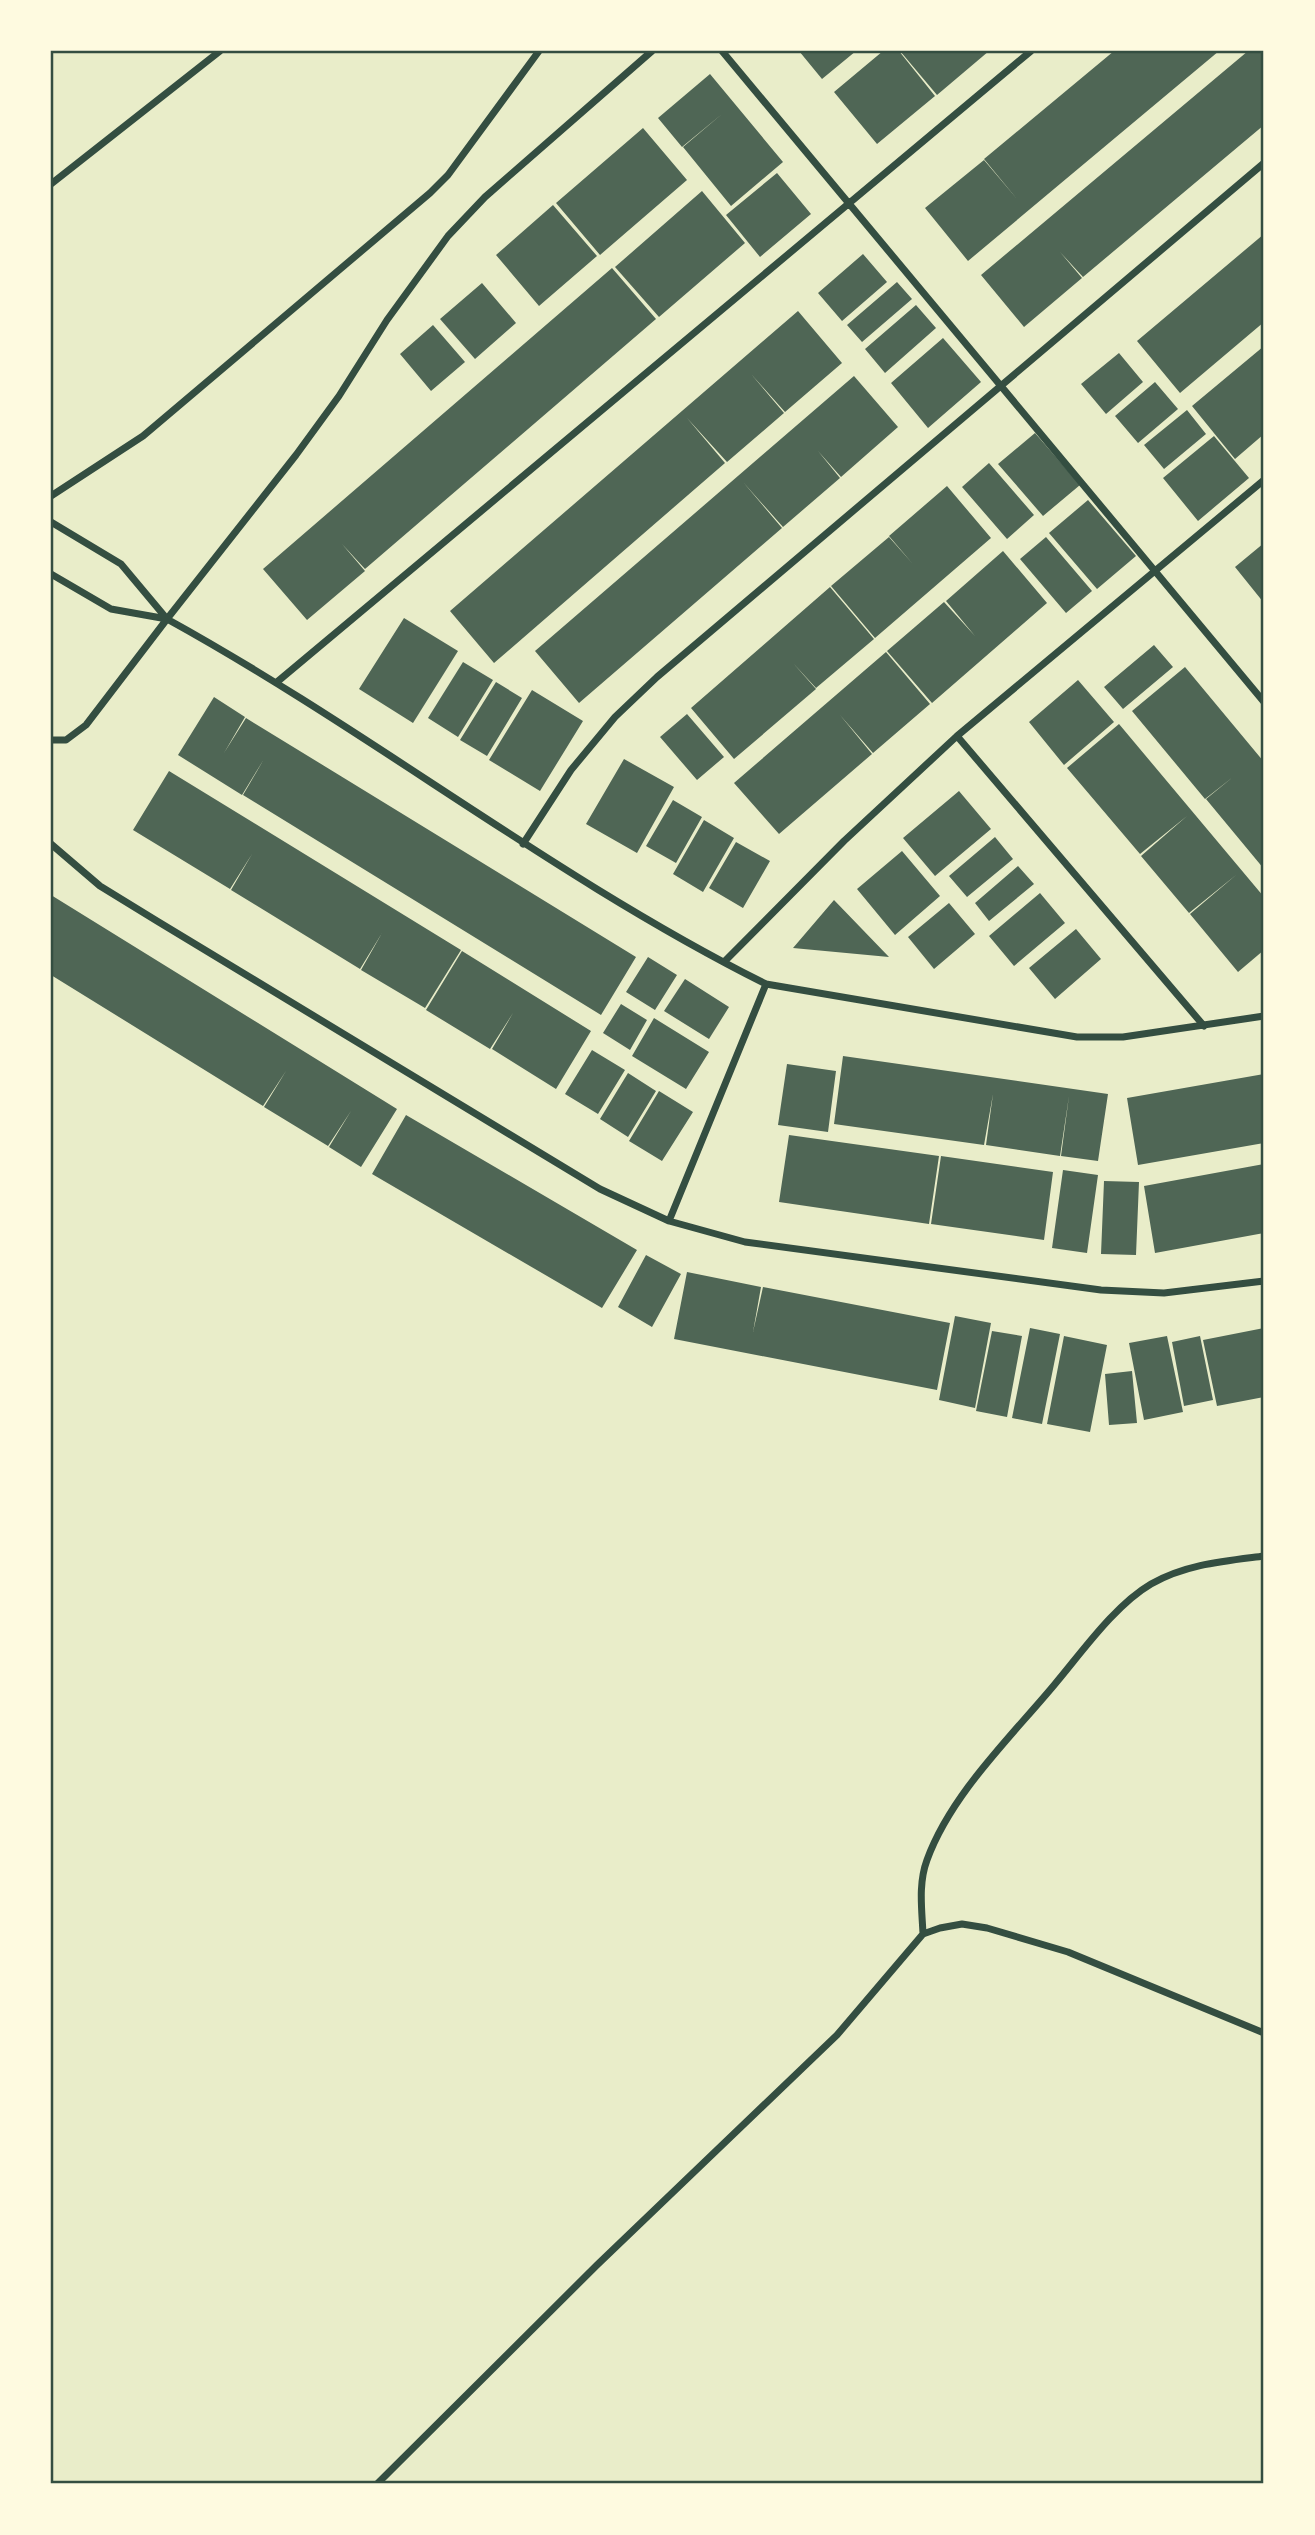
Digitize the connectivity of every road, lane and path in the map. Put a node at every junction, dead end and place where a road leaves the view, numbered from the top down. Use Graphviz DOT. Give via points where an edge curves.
graph roads {
  1 [pos="220,51"];
  2 [pos="539,51"];
  3 [pos="652,51"];
  4 [pos="722,51"];
  5 [pos="1031,51"];
  6 [pos="1264,163"];
  7 [pos="51,184"];
  8 [pos="849,203"];
  9 [pos="1001,384"];
  10 [pos="1264,480"];
  11 [pos="51,496"];
  12 [pos="51,522"];
  13 [pos="1157,571"];
  14 [pos="51,574"];
  15 [pos="167,619"];
  16 [pos="277,682"];
  17 [pos="1264,702"];
  18 [pos="957,736"];
  19 [pos="51,740"];
  20 [pos="51,844"];
  21 [pos="523,844"];
  22 [pos="724,962"];
  23 [pos="766,984"];
  24 [pos="1264,1016"];
  25 [pos="1204,1026"];
  26 [pos="669,1221"];
  27 [pos="1264,1281"];
  28 [pos="1264,1556"];
  29 [pos="923,1934"];
  30 [pos="1264,2033"];
  31 [pos="377,2484"];
  1 -- 7 [label="street"];
  2 -- 11 [label="street" via="430,193 142,436"];
  3 -- 15 [label="street" via="485,197 449,236 296,455"];
  4 -- 8 [label="street"];
  5 -- 8 [label="street"];
  6 -- 9 [label="street"];
  8 -- 9 [label="street"];
  8 -- 16 [label="street"];
  9 -- 13 [label="street"];
  9 -- 21 [label="street" via="649,685 571,771"];
  10 -- 13 [label="street"];
  12 -- 15 [label="street" via="121,564"];
  13 -- 17 [label="street"];
  13 -- 18 [label="street"];
  14 -- 15 [label="street" via="111,609"];
  15 -- 16 [label="street"];
  15 -- 19 [label="street" via="86,725 66,740"];
  16 -- 21 [label="street"];
  18 -- 22 [label="street"];
  18 -- 25 [label="street"];
  20 -- 26 [label="street" via="100,886 157,921 600,1189"];
  21 -- 22 [label="street"];
  22 -- 23 [label="street"];
  23 -- 25 [label="street" via="1077,1037 1123,1037"];
  23 -- 26 [label="street"];
  24 -- 25 [label="street"];
  26 -- 27 [label="street" via="745,1242 1101,1290 1164,1293"];
  28 -- 29 [label="street" via="1176,1571 1125,1604 1093,1639 941,1827 921,1885"];
  29 -- 30 [label="street" via="962,1924 999,1931 1068,1952"];
  29 -- 31 [label="street" via="837,2035"];
}
